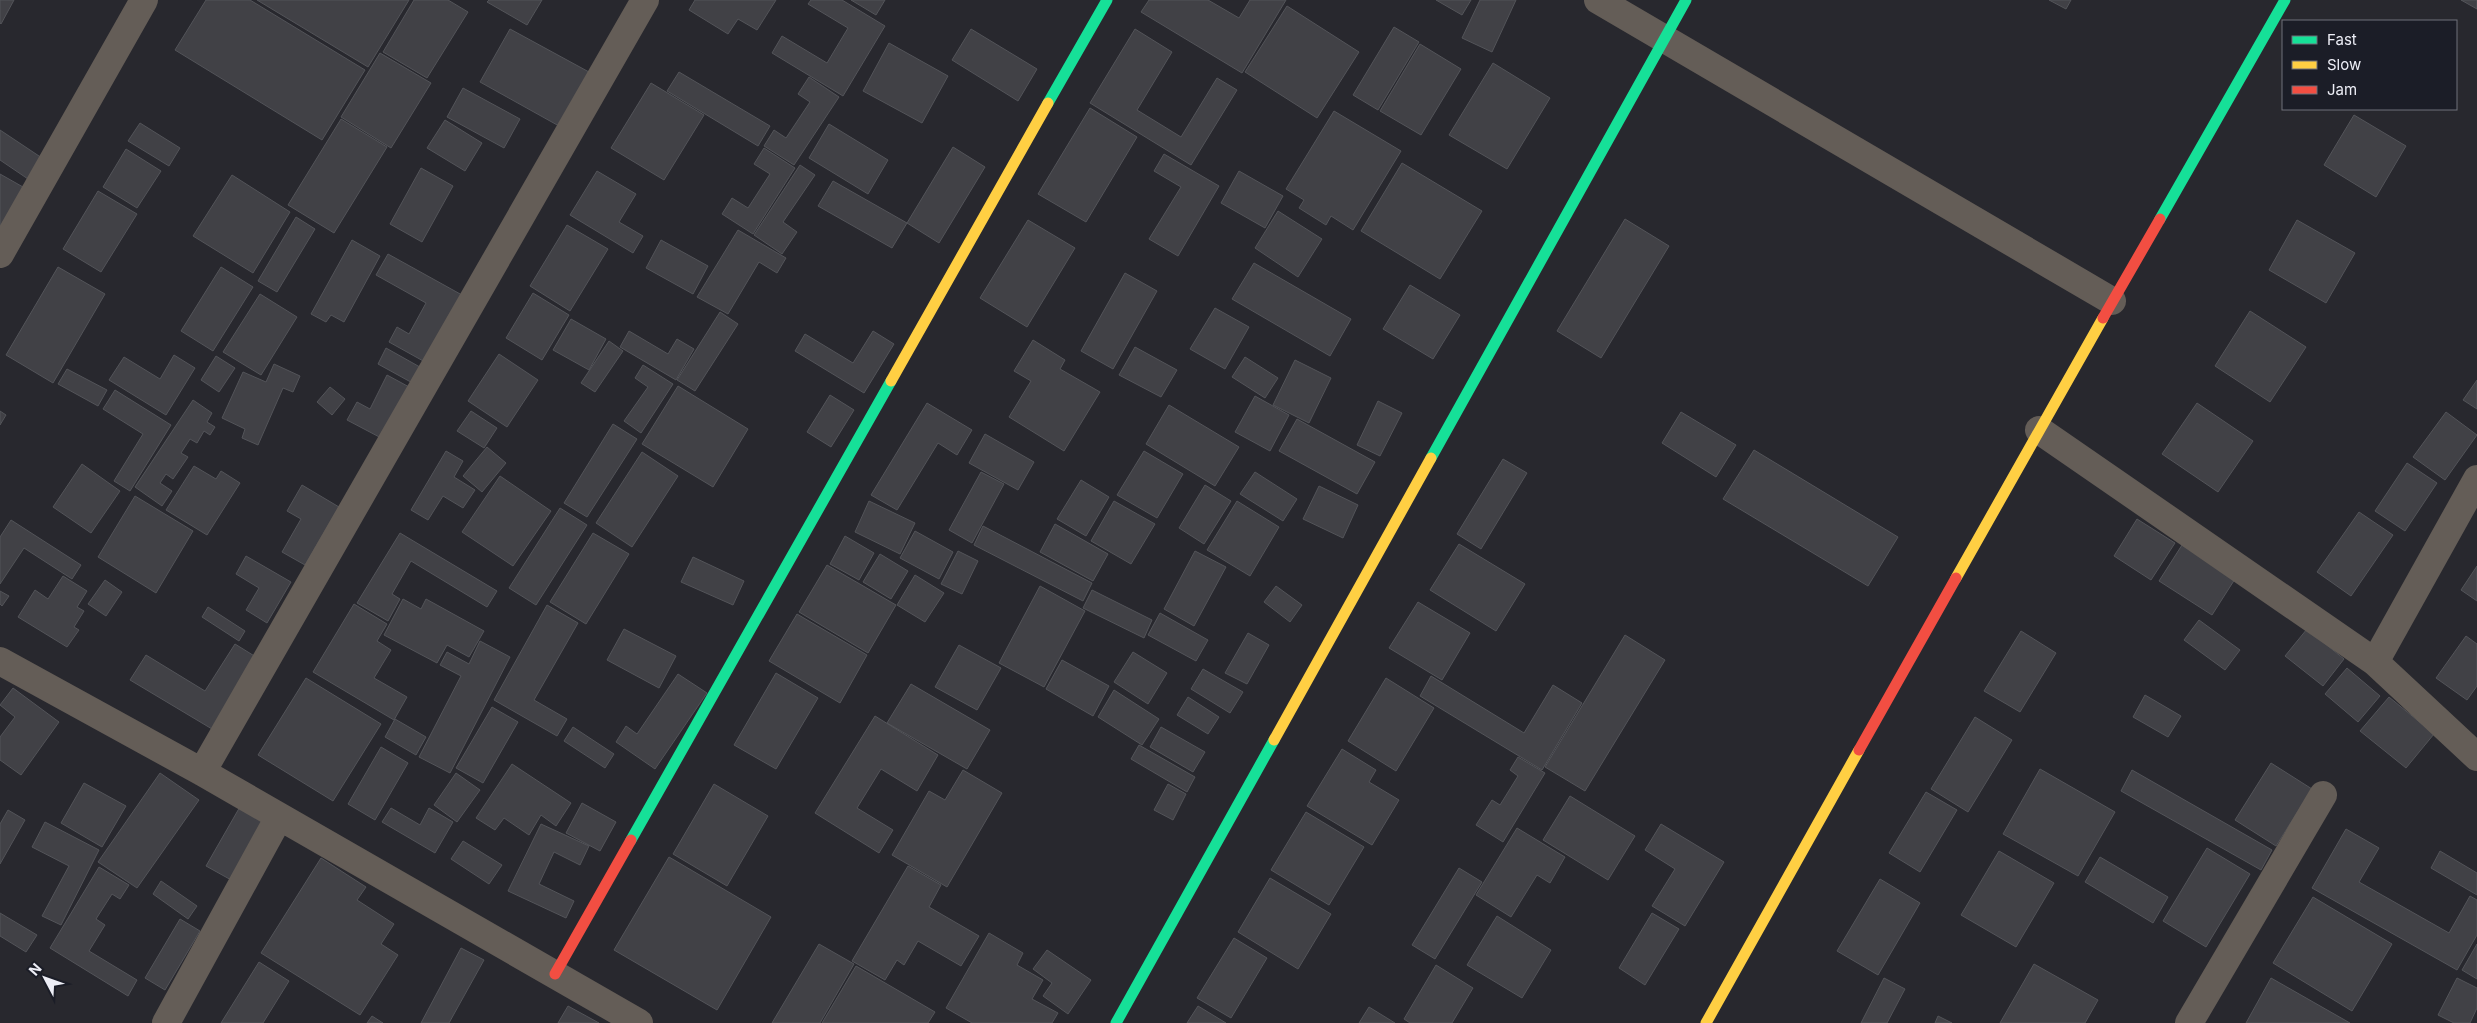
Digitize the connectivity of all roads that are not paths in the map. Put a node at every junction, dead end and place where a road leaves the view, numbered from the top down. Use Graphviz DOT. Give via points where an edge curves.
graph roads {
  1 [pos="144,0"];
  2 [pos="645,0"];
  3 [pos="1107,0"];
  4 [pos="1598,0"];
  5 [pos="1686,0"];
  6 [pos="2285,0"];
  7 [pos="1665,38"];
  8 [pos="0,254"];
  9 [pos="2112,301"];
  10 [pos="2039,430"];
  11 [pos="2477,479"];
  12 [pos="0,661"];
  13 [pos="2375,662"];
  14 [pos="2477,757"];
  15 [pos="202,772"];
  16 [pos="2323,795"];
  17 [pos="279,817"];
  18 [pos="555,974"];
  19 [pos="166,1023"];
  20 [pos="639,1023"];
  21 [pos="1116,1023"];
  22 [pos="1706,1023"];
  23 [pos="2189,1023"];
  1 -- 8 [label="street"];
  2 -- 15 [label="street"];
  3 -- 18 [label="street"];
  4 -- 7 [label="street"];
  5 -- 7 [label="street"];
  6 -- 9 [label="street"];
  7 -- 9 [label="street"];
  7 -- 21 [label="street"];
  9 -- 10 [label="street"];
  10 -- 13 [label="street"];
  10 -- 22 [label="street"];
  11 -- 13 [label="street"];
  12 -- 15 [label="street"];
  13 -- 14 [label="street"];
  15 -- 17 [label="street"];
  16 -- 23 [label="street"];
  17 -- 18 [label="street"];
  17 -- 19 [label="street"];
  18 -- 20 [label="street"];
}
